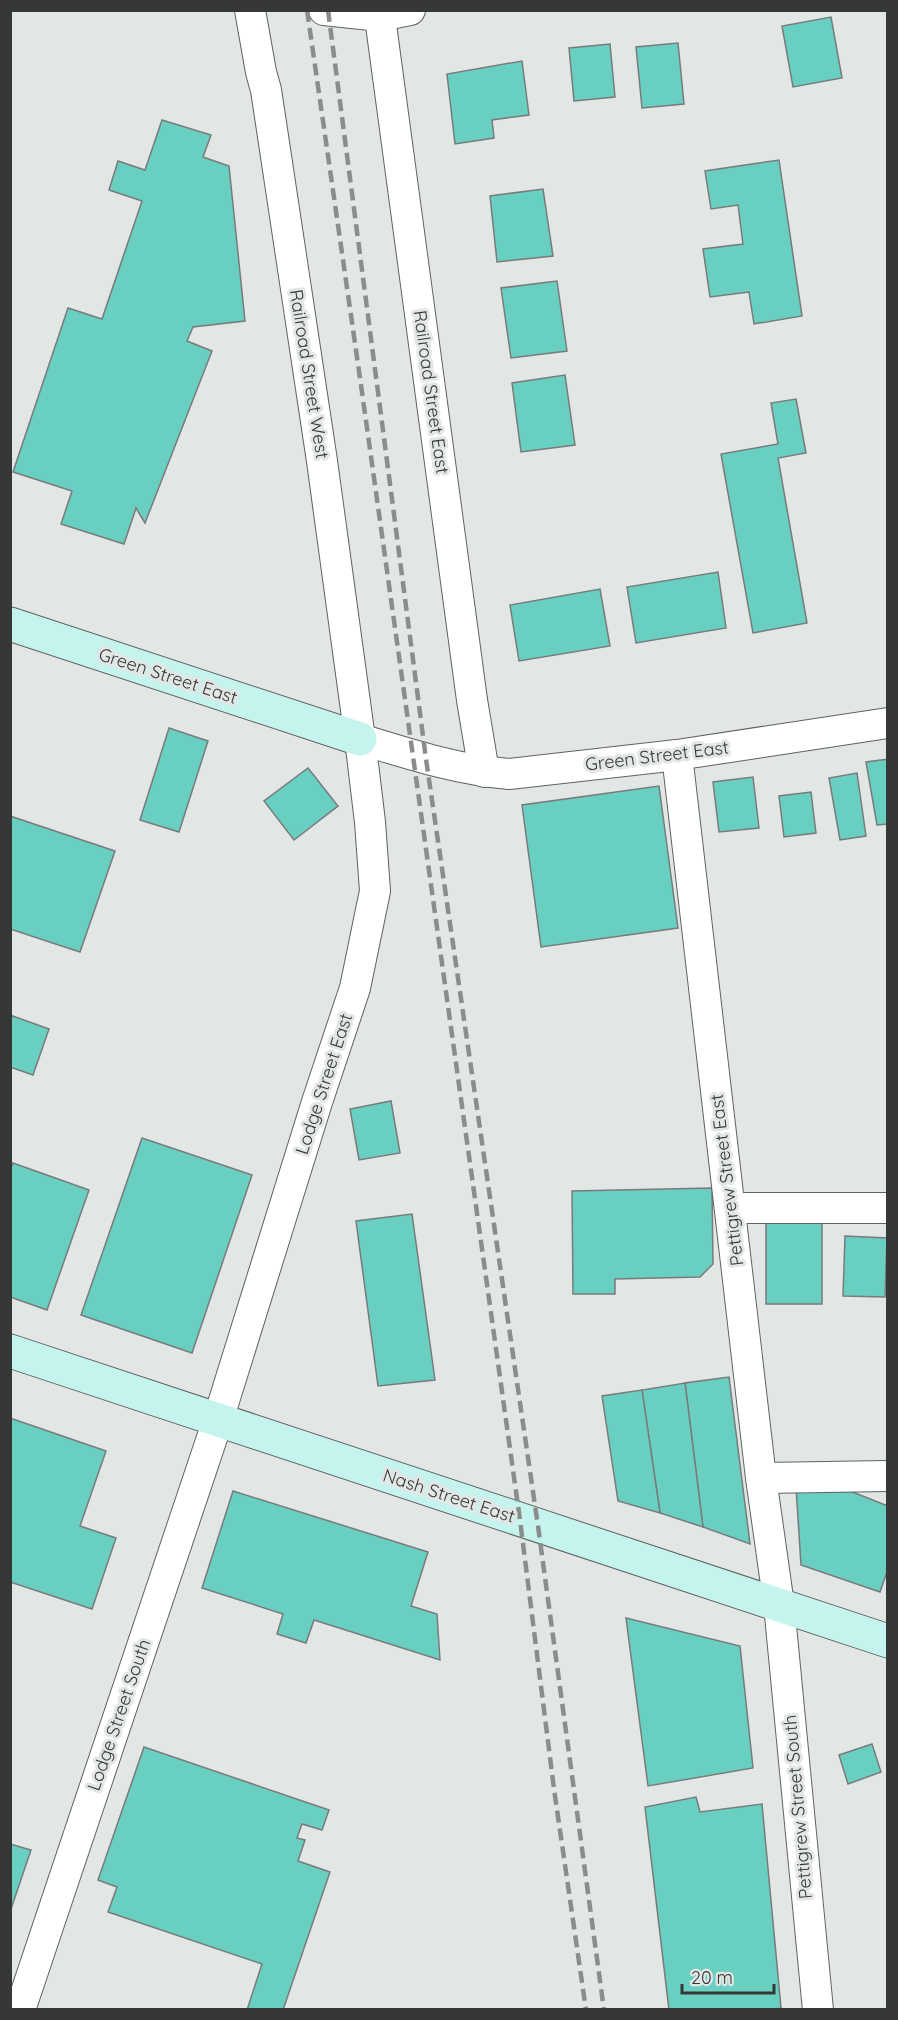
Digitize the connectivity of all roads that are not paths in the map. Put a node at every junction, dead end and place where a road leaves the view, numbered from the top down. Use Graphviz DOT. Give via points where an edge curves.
graph roads {
  1 [pos="250,10"];
  2 [pos="324,10"];
  3 [pos="410,10"];
  4 [pos="380,13"];
  5 [pos="10,624"];
  6 [pos="888,723"];
  7 [pos="360,739"];
  8 [pos="676,754"];
  9 [pos="484,772"];
  10 [pos="731,1208"];
  11 [pos="888,1208"];
  12 [pos="10,1351"];
  13 [pos="218,1420"];
  14 [pos="888,1476"];
  15 [pos="761,1478"];
  16 [pos="779,1605"];
  17 [pos="888,1641"];
  18 [pos="20,2010"];
  19 [pos="818,2010"];
  1 -- 7 [label="street, Railroad Street West" via="266,90 321,449"];
  2 -- 4 [label="street"];
  3 -- 4 [label="street"];
  4 -- 9 [label="street, Railroad Street East"];
  5 -- 7 [label="main road, Green Street East"];
  6 -- 8 [label="street, Green Street East"];
  7 -- 9 [label="street, Green Street East"];
  7 -- 13 [label="street, Lodge Street East" via="375,891 355,988"];
  8 -- 9 [label="street, Green Street East" via="510,774"];
  8 -- 10 [label="street, Pettigrew Street East"];
  10 -- 11 [label="street"];
  10 -- 15 [label="street, Pettigrew Street East"];
  12 -- 13 [label="main road, Nash Street East"];
  13 -- 16 [label="main road, Nash Street East"];
  13 -- 18 [label="street, Lodge Street South"];
  14 -- 15 [label="street"];
  15 -- 16 [label="street, Pettigrew Street East"];
  16 -- 17 [label="main road, Nash Street East"];
  16 -- 19 [label="street, Pettigrew Street South"];
}
